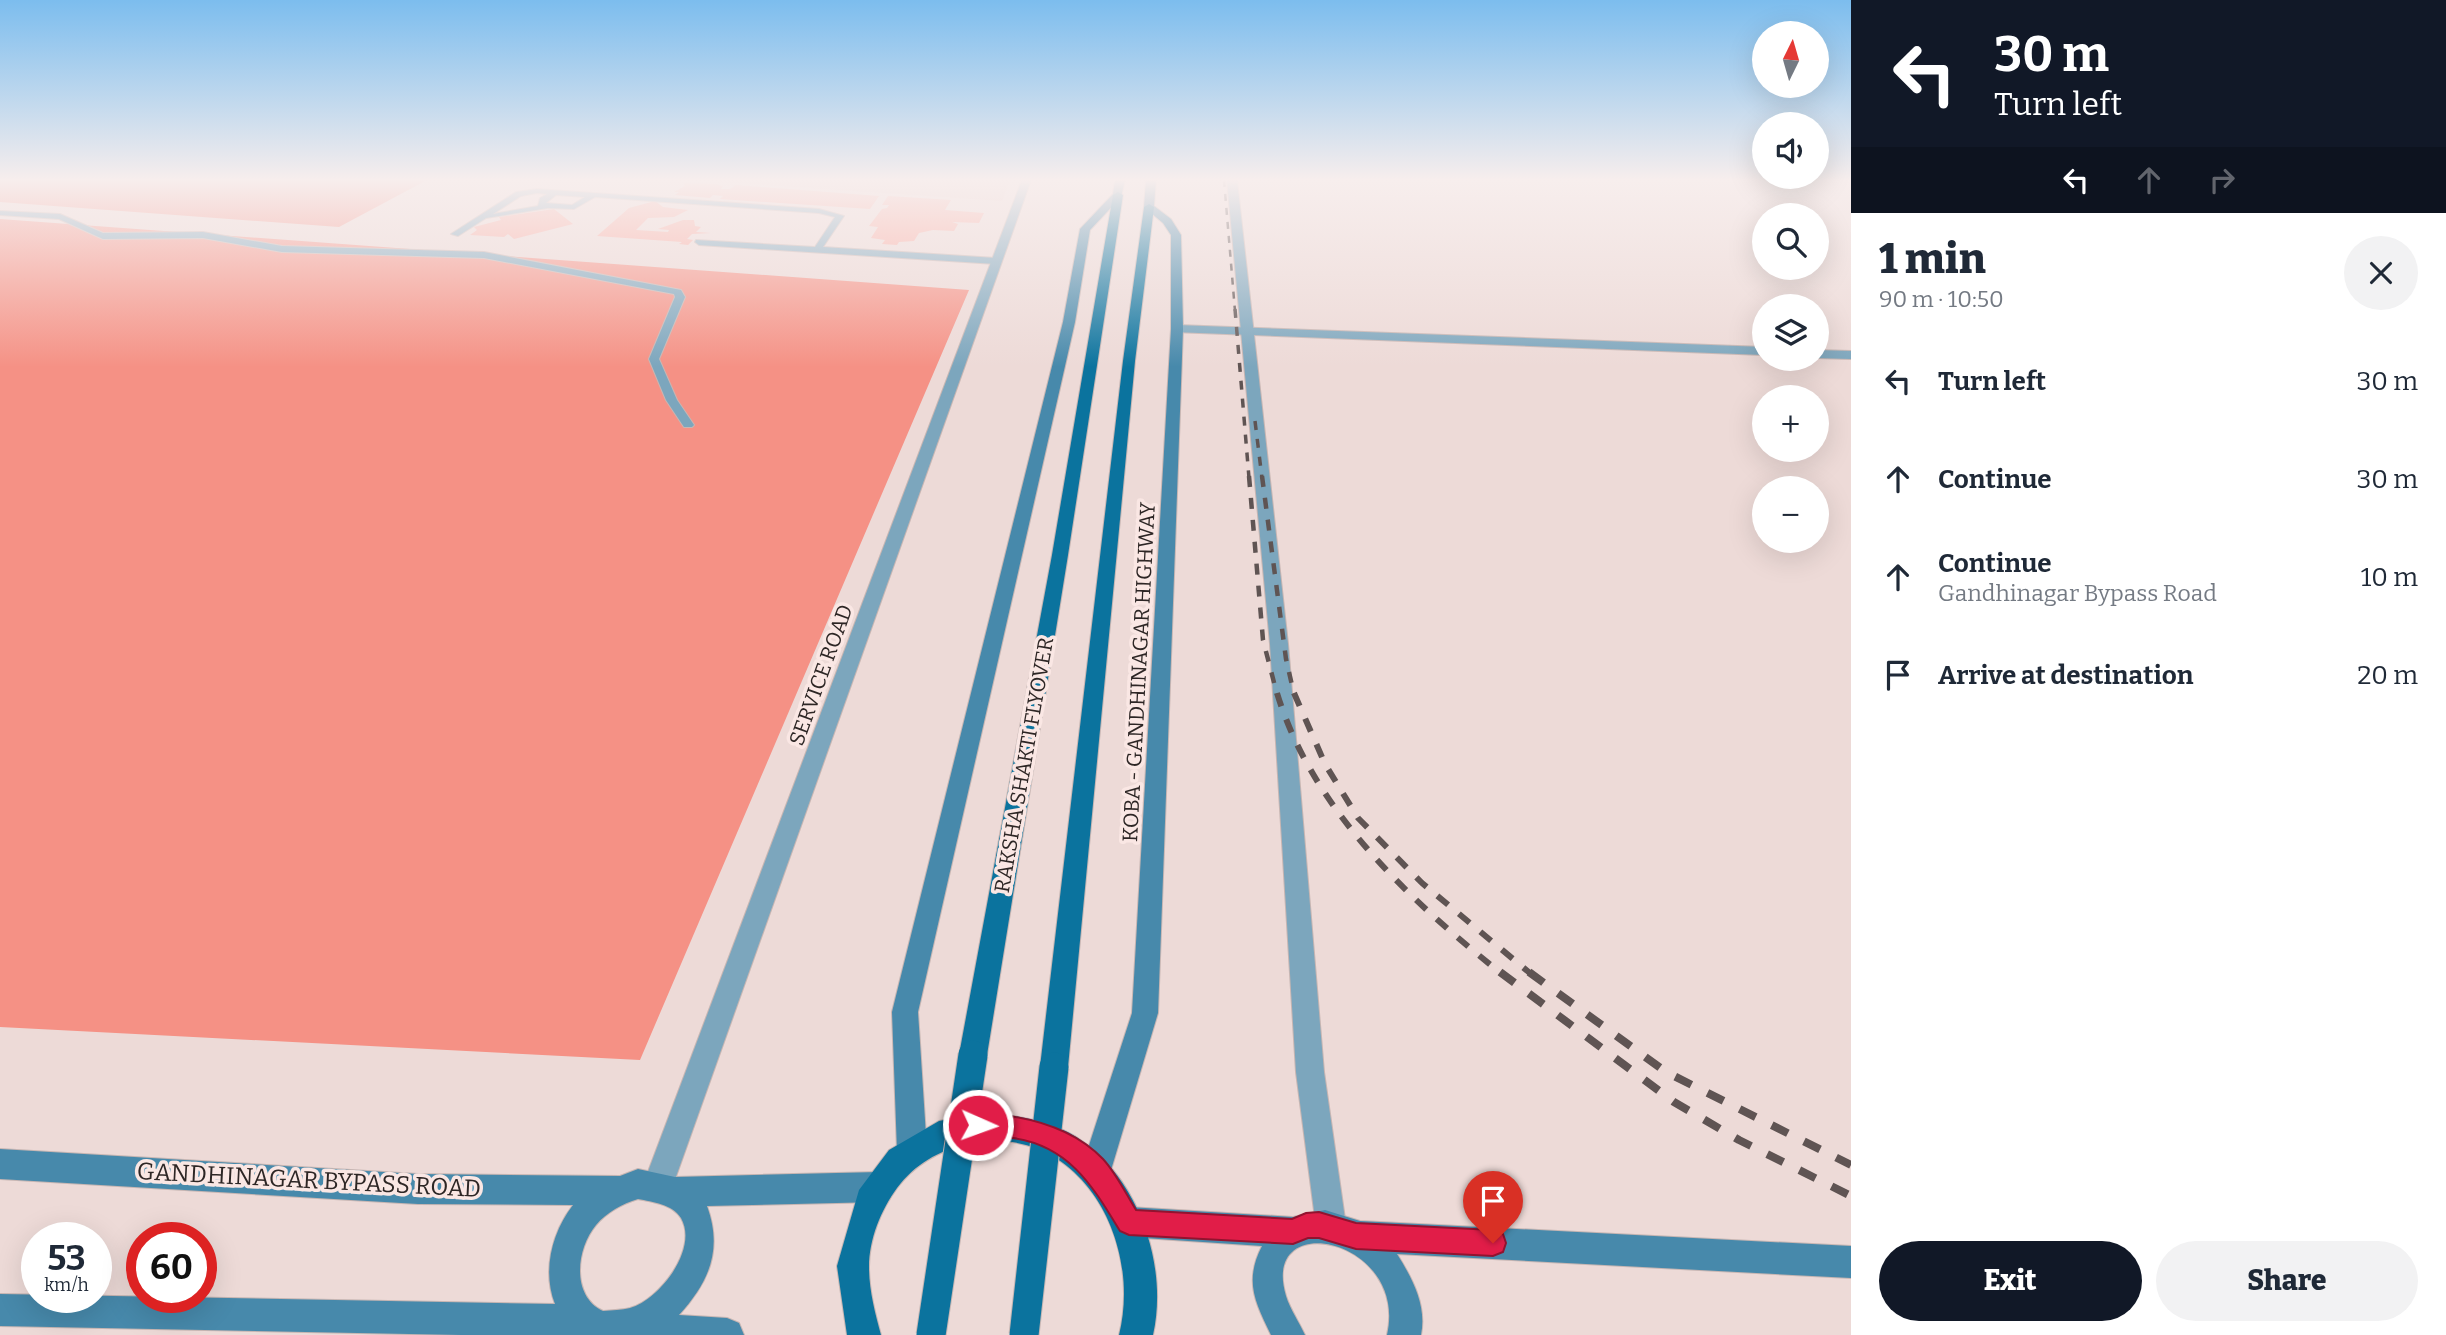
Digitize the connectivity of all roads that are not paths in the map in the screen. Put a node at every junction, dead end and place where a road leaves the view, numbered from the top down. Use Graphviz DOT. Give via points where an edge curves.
graph roads {
  1 [pos="244,242"];
  2 [pos="703,242"];
  3 [pos="823,242"];
  4 [pos="1003,242"];
  5 [pos="1083,242"];
  6 [pos="1110,242"];
  7 [pos="1143,242"];
  8 [pos="1176,242"];
  9 [pos="1238,242"];
  10 [pos="818,250"];
  11 [pos="996,261"];
  12 [pos="1177,329"];
  13 [pos="1247,333"];
  14 [pos="1752,352"];
  15 [pos="1829,354"];
  16 [pos="1851,355"];
  17 [pos="688,425"];
  18 [pos="973,1055"];
  19 [pos="912,1151"];
  20 [pos="0,1164"];
  21 [pos="1096,1170"];
  22 [pos="879,1187"];
  23 [pos="666,1188"];
  24 [pos="618,1190"];
  25 [pos="1129,1222"];
  26 [pos="1343,1231"];
  27 [pos="1293,1232"];
  28 [pos="1851,1262"];
  29 [pos="0,1310"];
  30 [pos="599,1328"];
  31 [pos="638,1328"];
  32 [pos="727,1335"];
  33 [pos="864,1335"];
  34 [pos="930,1335"];
  35 [pos="1024,1335"];
  36 [pos="1136,1335"];
  37 [pos="1288,1335"];
  38 [pos="1404,1335"];
  1 -- 17 [label="lane" via="282,249 484,255 678,292 680,298 654,359 665,394"];
  2 -- 10 [label="lane"];
  3 -- 10 [label="lane"];
  4 -- 11 [label="street, SERVICE ROAD"];
  5 -- 19 [label="main road" via="1069,321 905,1012"];
  6 -- 18 [label="main road, RAKSHA SHAKTI FLYOVER"];
  7 -- 35 [label="main road, bridge"];
  8 -- 12 [label="main road, KOBA - GANDHINAGAR HIGHWAY"];
  9 -- 13 [label="street"];
  10 -- 11 [label="lane"];
  11 -- 23 [label="street, SERVICE ROAD"];
  12 -- 13 [label="street"];
  12 -- 21 [label="main road, KOBA - GANDHINAGAR HIGHWAY" via="1145,1013"];
  13 -- 14 [label="street"];
  13 -- 26 [label="street" via="1279,643 1310,1072"];
  15 -- 16 [label="street"];
  18 -- 34 [label="main road, RAKSHA SHAKTI FLYOVER, bridge"];
  19 -- 21 [label="main road" via="978,1125 1014,1126 1077,1153"];
  19 -- 22 [label="main road"];
  20 -- 24 [label="main road, GANDHINAGAR BYPASS ROAD" via="418,1189"];
  21 -- 25 [label="main road"];
  22 -- 23 [label="main road"];
  22 -- 33 [label="main road" via="863,1219 854,1256 855,1295"];
  23 -- 24 [label="main road" via="638,1184"];
  23 -- 31 [label="main road" via="690,1206 699,1225 701,1249 696,1274 682,1298 662,1316"];
  24 -- 30 [label="main road" via="581,1220 563,1268 565,1291 575,1311"];
  25 -- 27 [label="main road"];
  25 -- 36 [label="main road" via="1141,1268 1142,1315"];
  26 -- 27 [label="main road" via="1306,1225"];
  26 -- 28 [label="main road"];
  26 -- 38 [label="main road" via="1377,1253 1394,1275 1404,1300"];
  27 -- 37 [label="main road" via="1275,1249 1267,1269 1269,1294"];
  29 -- 30 [label="main road"];
  30 -- 31 [label="main road"];
  31 -- 32 [label="main road"];
}
